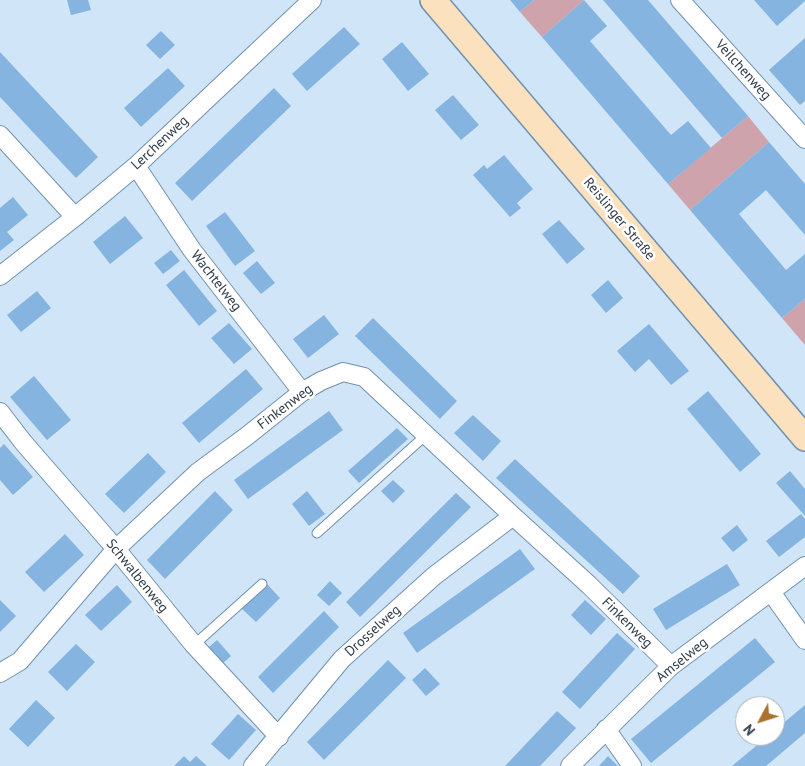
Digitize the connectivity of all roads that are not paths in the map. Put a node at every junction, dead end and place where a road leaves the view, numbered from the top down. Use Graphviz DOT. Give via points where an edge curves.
graph roads {
  1 [pos="312,0"];
  2 [pos="433,0"];
  3 [pos="680,0"];
  4 [pos="0,135"];
  5 [pos="805,140"];
  6 [pos="136,166"];
  7 [pos="75,217"];
  8 [pos="0,276"];
  9 [pos="302,392"];
  10 [pos="0,412"];
  11 [pos="426,435"];
  12 [pos="805,438"];
  13 [pos="513,516"];
  14 [pos="317,533"];
  15 [pos="116,549"];
  16 [pos="805,566"];
  17 [pos="262,584"];
  18 [pos="771,592"];
  19 [pos="805,640"];
  20 [pos="194,645"];
  21 [pos="671,666"];
  22 [pos="0,674"];
  23 [pos="606,729"];
  24 [pos="279,737"];
  25 [pos="253,766"];
  26 [pos="570,766"];
  27 [pos="632,766"];
  1 -- 6 [label="street, Lerchenweg"];
  2 -- 12 [label="street, Reislinger Straße"];
  3 -- 5 [label="street, Veilchenweg"];
  4 -- 7 [label="street"];
  6 -- 7 [label="street, Lerchenweg"];
  6 -- 9 [label="street, Wachtelweg" via="192,250"];
  7 -- 8 [label="street, Lerchenweg"];
  9 -- 11 [label="street, Finkenweg" via="343,372 364,377"];
  9 -- 15 [label="street, Finkenweg" via="198,472"];
  10 -- 15 [label="street, Schwalbenweg"];
  11 -- 13 [label="street, Finkenweg"];
  11 -- 14 [label="lane"];
  13 -- 21 [label="street, Finkenweg"];
  13 -- 24 [label="street, Drosselweg" via="434,576 342,660"];
  15 -- 20 [label="street, Schwalbenweg"];
  15 -- 22 [label="street, Finkenweg" via="20,661"];
  16 -- 18 [label="street, Amselweg"];
  17 -- 20 [label="lane"];
  18 -- 19 [label="street"];
  18 -- 21 [label="street, Amselweg"];
  20 -- 24 [label="street, Schwalbenweg"];
  21 -- 23 [label="street, Amselweg"];
  23 -- 26 [label="street, Amselweg"];
  23 -- 27 [label="street"];
  24 -- 25 [label="street, Drosselweg"];
}
